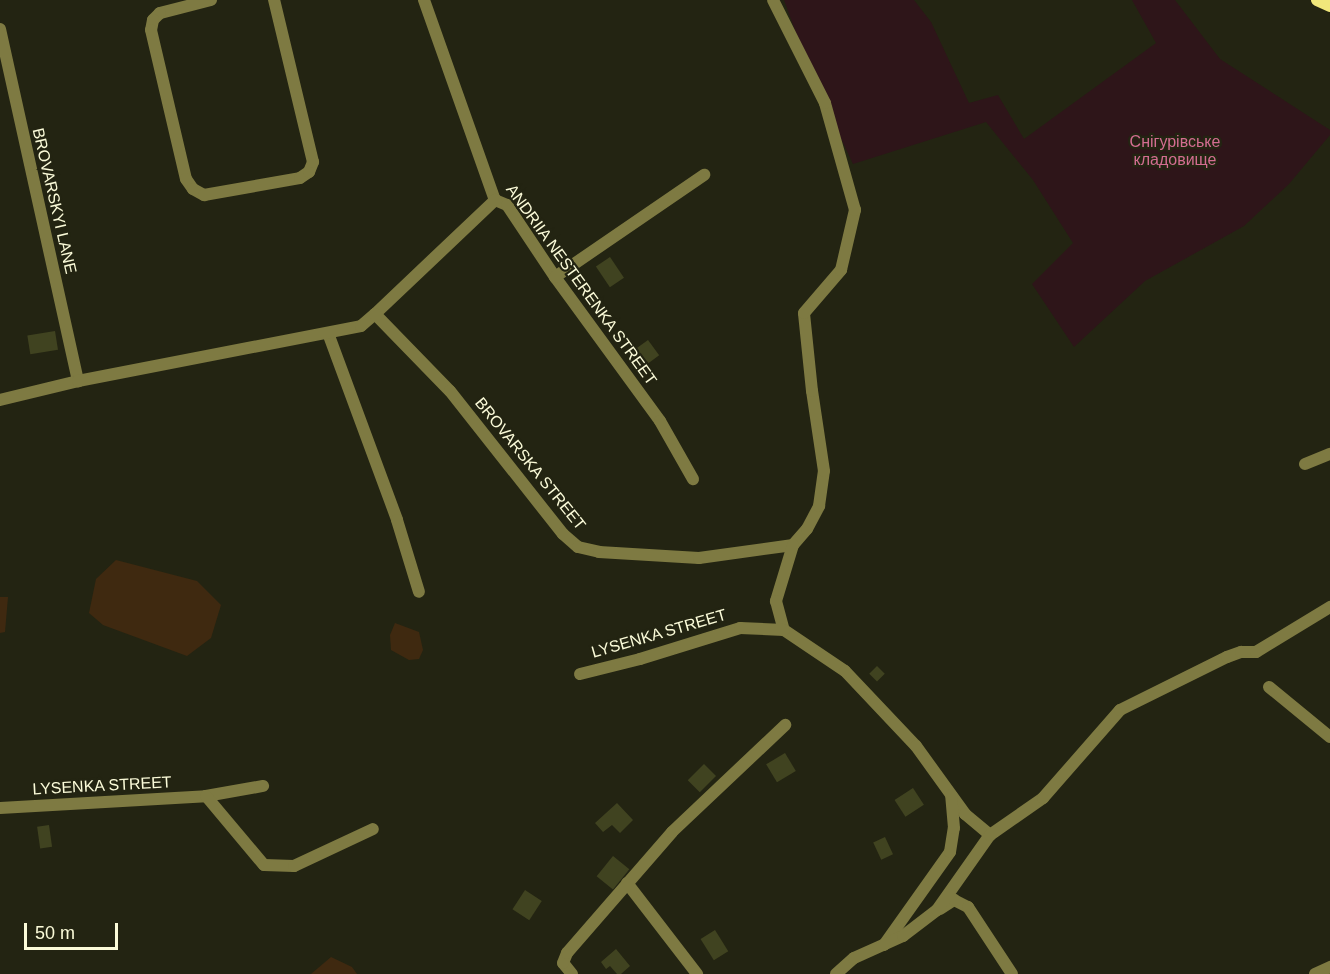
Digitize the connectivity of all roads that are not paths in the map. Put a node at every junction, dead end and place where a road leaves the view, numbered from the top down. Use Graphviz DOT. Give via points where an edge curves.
graph roads {
  1 [pos="211,0"];
  2 [pos="274,0"];
  3 [pos="424,0"];
  4 [pos="772,0"];
  5 [pos="1317,0"];
  6 [pos="1330,6"];
  7 [pos="0,29"];
  8 [pos="704,175"];
  9 [pos="495,200"];
  10 [pos="555,278"];
  11 [pos="375,314"];
  12 [pos="328,333"];
  13 [pos="78,381"];
  14 [pos="0,400"];
  15 [pos="1330,454"];
  16 [pos="1305,464"];
  17 [pos="693,479"];
  18 [pos="793,545"];
  19 [pos="419,592"];
  20 [pos="1330,607"];
  21 [pos="784,630"];
  22 [pos="580,674"];
  23 [pos="1269,687"];
  24 [pos="785,725"];
  25 [pos="1330,737"];
  26 [pos="263,786"];
  27 [pos="950,794"];
  28 [pos="206,796"];
  29 [pos="0,808"];
  30 [pos="373,829"];
  31 [pos="990,835"];
  32 [pos="627,883"];
  33 [pos="937,910"];
  34 [pos="884,945"];
  35 [pos="1330,968"];
  36 [pos="572,974"];
  37 [pos="696,974"];
  38 [pos="836,974"];
  39 [pos="1012,974"];
  40 [pos="1315,974"];
  1 -- 2 [label="street" via="160,13 151,30 186,179 204,195 300,178 309,172 313,162"];
  3 -- 9 [label="street, ANDRIIA NESTERENKA STREET"];
  4 -- 18 [label="street" via="825,103 855,210 841,270 804,313 824,471 819,506"];
  5 -- 6 [label="street"];
  7 -- 13 [label="street, BROVARSKYI LANE"];
  8 -- 10 [label="street"];
  9 -- 10 [label="street, ANDRIIA NESTERENKA STREET" via="507,205"];
  9 -- 11 [label="street"];
  10 -- 17 [label="street, ANDRIIA NESTERENKA STREET" via="660,421"];
  11 -- 12 [label="street" via="361,326"];
  11 -- 18 [label="street, BROVARSKA STREET" via="450,391 563,534 578,547 599,552 699,558"];
  12 -- 13 [label="street"];
  12 -- 19 [label="street" via="397,520"];
  13 -- 14 [label="street"];
  15 -- 16 [label="street"];
  18 -- 21 [label="street" via="776,601"];
  20 -- 31 [label="street" via="1256,652 1227,657 1120,710 1043,798"];
  21 -- 22 [label="street, LYSENKA STREET" via="740,628"];
  21 -- 27 [label="street" via="845,671 916,746"];
  23 -- 25 [label="street"];
  24 -- 32 [label="street" via="672,831"];
  26 -- 28 [label="street, LYSENKA STREET"];
  27 -- 31 [label="street" via="965,814"];
  27 -- 34 [label="street" via="954,828 950,852"];
  28 -- 29 [label="street, LYSENKA STREET"];
  28 -- 30 [label="street" via="264,865 294,866"];
  31 -- 33 [label="street"];
  32 -- 36 [label="street" via="567,953 563,963"];
  32 -- 37 [label="street"];
  33 -- 34 [label="street"];
  33 -- 39 [label="street" via="954,900 968,907"];
  34 -- 38 [label="street" via="854,958"];
  35 -- 40 [label="street"];
}
